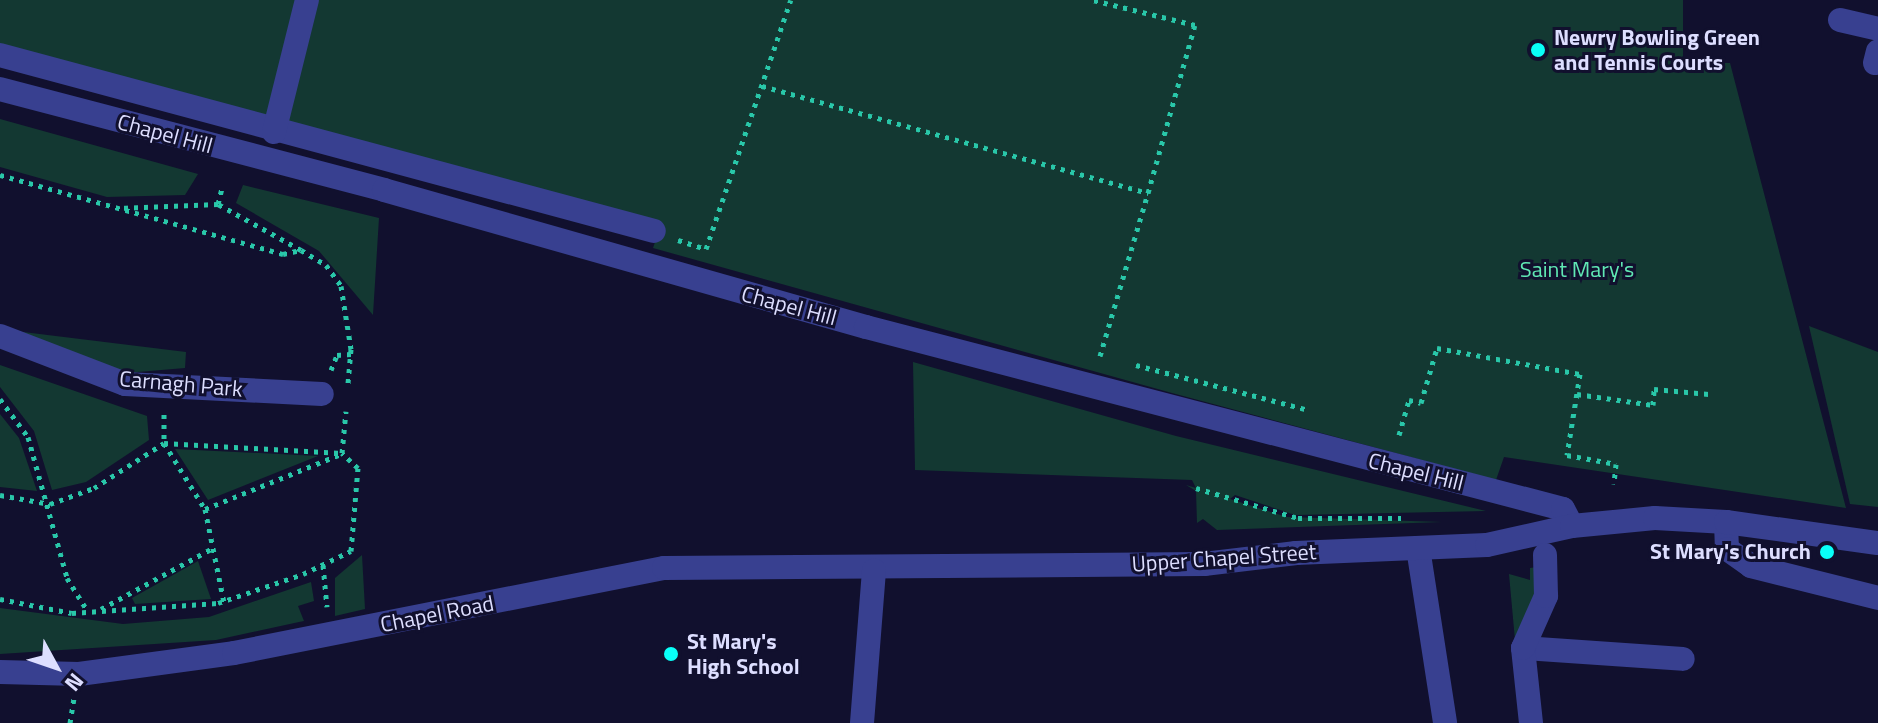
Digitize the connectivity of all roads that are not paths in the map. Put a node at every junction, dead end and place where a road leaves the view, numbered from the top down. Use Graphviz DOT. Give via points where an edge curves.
graph roads {
  1 [pos="307,0"];
  2 [pos="1840,20"];
  3 [pos="1878,29"];
  4 [pos="0,55"];
  5 [pos="0,89"];
  6 [pos="274,132"];
  7 [pos="654,231"];
  8 [pos="0,336"];
  9 [pos="322,394"];
  10 [pos="1726,522"];
  11 [pos="1572,526"];
  12 [pos="1878,543"];
  13 [pos="1418,548"];
  14 [pos="1545,555"];
  15 [pos="874,570"];
  16 [pos="1878,598"];
  17 [pos="1523,648"];
  18 [pos="1683,659"];
  19 [pos="0,672"];
  20 [pos="862,723"];
  21 [pos="1445,723"];
  22 [pos="1531,723"];
  1 -- 6 [label="street"];
  2 -- 3 [label="street"];
  4 -- 6 [label="street"];
  5 -- 11 [label="street, Chapel Hill" via="384,190 866,327 1563,509"];
  6 -- 7 [label="street"];
  8 -- 9 [label="street, Carnagh Park" via="125,384"];
  10 -- 11 [label="street, Upper Chapel Street" via="1655,518"];
  10 -- 12 [label="street, Upper Chapel Street"];
  10 -- 16 [label="street" via="1727,549 1751,566"];
  11 -- 13 [label="street, Upper Chapel Street" via="1487,545"];
  13 -- 15 [label="street, Upper Chapel Street" via="1296,553 1204,564"];
  13 -- 21 [label="street"];
  14 -- 17 [label="street" via="1546,596"];
  15 -- 19 [label="street, Chapel Road" via="664,568 234,653 79,674"];
  15 -- 20 [label="street"];
  17 -- 18 [label="street"];
  17 -- 22 [label="street"];
}
